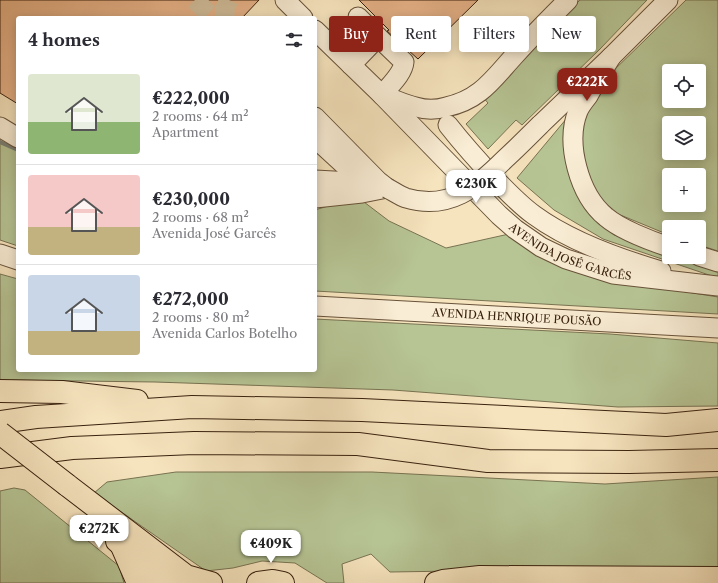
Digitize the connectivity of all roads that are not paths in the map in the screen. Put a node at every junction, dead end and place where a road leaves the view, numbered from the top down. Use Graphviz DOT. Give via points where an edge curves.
graph roads {
  1 [pos="285,0"];
  2 [pos="568,0"];
  3 [pos="668,0"];
  4 [pos="301,16"];
  5 [pos="317,32"];
  6 [pos="383,42"];
  7 [pos="364,52"];
  8 [pos="611,57"];
  9 [pos="351,65"];
  10 [pos="382,95"];
  11 [pos="317,118"];
  12 [pos="0,127"];
  13 [pos="16,137"];
  14 [pos="317,140"];
  15 [pos="317,180"];
  16 [pos="496,180"];
  17 [pos="379,187"];
  18 [pos="317,198"];
  19 [pos="662,243"];
  20 [pos="0,254"];
  21 [pos="706,258"];
  22 [pos="16,259"];
  23 [pos="718,262"];
  24 [pos="713,285"];
  25 [pos="317,306"];
  26 [pos="718,328"];
  27 [pos="0,391"];
  28 [pos="192,407"];
  29 [pos="718,420"];
  30 [pos="0,422"];
  31 [pos="0,433"];
  32 [pos="72,448"];
  33 [pos="0,451"];
  34 [pos="0,457"];
  35 [pos="718,460"];
  36 [pos="0,471"];
  37 [pos="59,487"];
  38 [pos="121,544"];
  39 [pos="718,578"];
  40 [pos="138,583"];
  41 [pos="166,583"];
  42 [pos="211,583"];
  43 [pos="258,583"];
  44 [pos="283,583"];
  45 [pos="436,583"];
  1 -- 4 [label="street"];
  2 -- 10 [label="street, AVENIDA JOSÉ GARCÊS" via="486,86 468,101 445,108 428,109"];
  3 -- 8 [label="street"];
  5 -- 9 [label="street, AVENIDA JOSÉ GARCÊS"];
  6 -- 10 [label="street" via="404,64"];
  7 -- 9 [label="street"];
  8 -- 17 [label="street, bridge" via="482,182 468,191 437,201 420,201 405,198"];
  8 -- 19 [label="street" via="578,112 573,137 574,159 581,182 605,217"];
  9 -- 10 [label="street, AVENIDA JOSÉ GARCÊS"];
  10 -- 24 [label="street, AVENIDA JOSÉ GARCÊS" via="499,215 541,247 566,259 614,274"];
  11 -- 17 [label="street"];
  12 -- 13 [label="street"];
  14 -- 17 [label="street" via="352,172"];
  15 -- 17 [label="street"];
  16 -- 16 [label="street" via="473,157 448,125 470,139"];
  16 -- 24 [label="street" via="533,215 561,232 644,266"];
  17 -- 18 [label="street" via="362,193"];
  20 -- 22 [label="street"];
  21 -- 23 [label="street"];
  25 -- 26 [label="street, AVENIDA HENRIQUE POUSÃO"];
  27 -- 28 [label="main road" via="62,392"];
  28 -- 29 [label="main road" via="362,410 666,425"];
  28 -- 30 [label="main road" via="36,417"];
  31 -- 37 [label="main road, bridge"];
  32 -- 34 [label="main road"];
  32 -- 35 [label="main road" via="194,443 358,444 488,461"];
  32 -- 36 [label="main road"];
  33 -- 37 [label="main road"];
  37 -- 38 [label="main road"];
  37 -- 42 [label="main road" via="186,576"];
  38 -- 40 [label="main road"];
  38 -- 41 [label="main road"];
  39 -- 45 [label="main road" via="480,577"];
  43 -- 44 [label="main road"];
}
